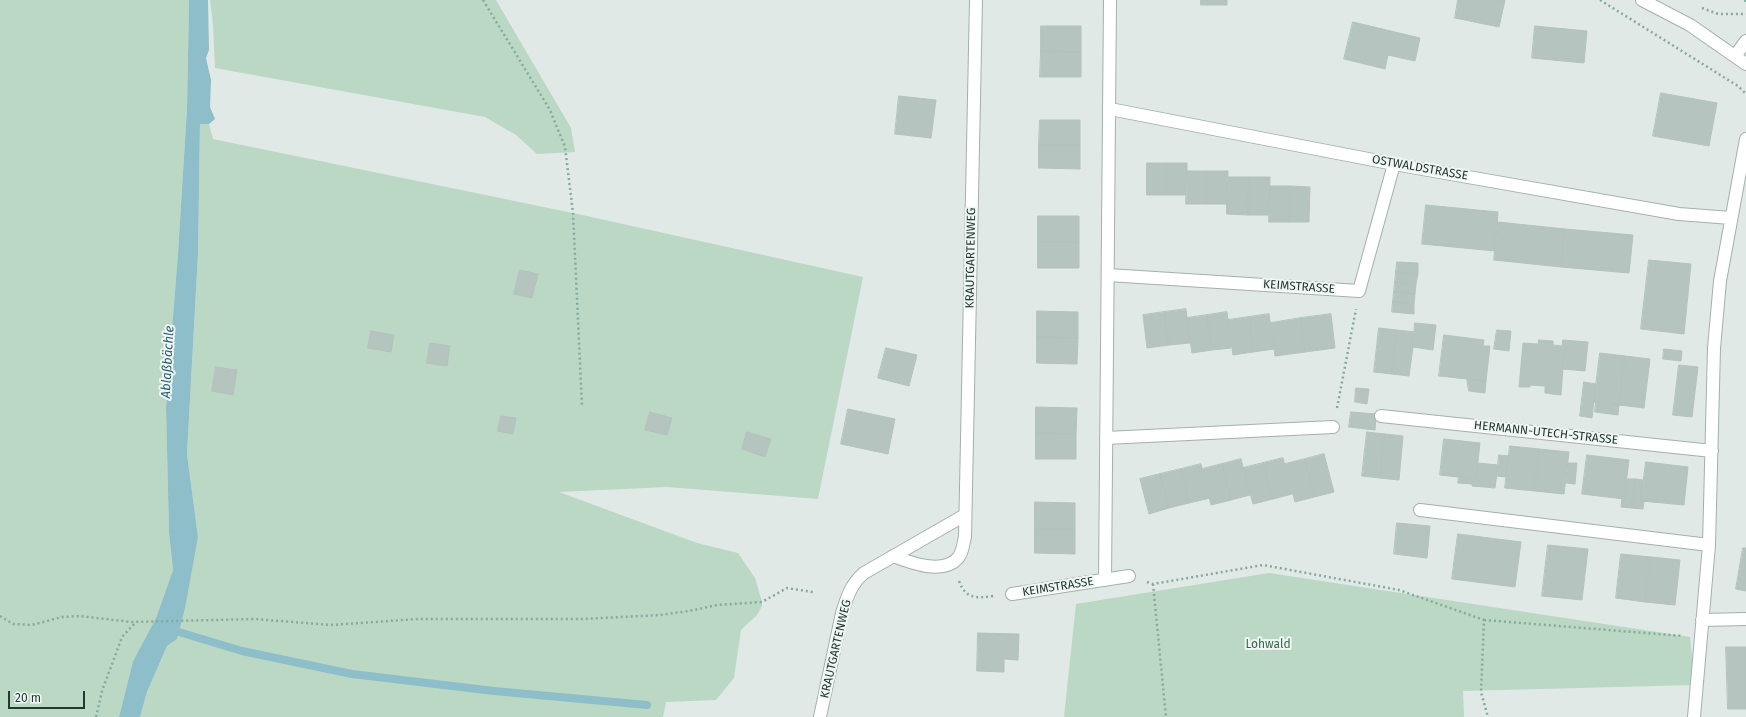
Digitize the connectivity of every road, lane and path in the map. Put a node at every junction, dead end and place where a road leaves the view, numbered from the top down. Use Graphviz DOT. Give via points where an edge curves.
graph roads {
  1 [pos="483,0"];
  2 [pos="976,0"];
  3 [pos="1110,0"];
  4 [pos="1600,0"];
  5 [pos="1642,0"];
  6 [pos="1745,0"];
  7 [pos="1746,4"];
  8 [pos="1696,6"];
  9 [pos="1746,14"];
  10 [pos="1746,41"];
  11 [pos="1735,56"];
  12 [pos="1746,64"];
  13 [pos="1746,94"];
  14 [pos="1110,109"];
  15 [pos="1746,139"];
  16 [pos="1394,164"];
  17 [pos="1731,218"];
  18 [pos="1108,275"];
  19 [pos="1359,291"];
  20 [pos="582,406"];
  21 [pos="1381,416"];
  22 [pos="1334,427"];
  23 [pos="1106,438"];
  24 [pos="1712,451"];
  25 [pos="1420,510"];
  26 [pos="966,515"];
  27 [pos="1709,544"];
  28 [pos="894,556"];
  29 [pos="953,563"];
  30 [pos="1129,576"];
  31 [pos="1105,580"];
  32 [pos="1153,584"];
  33 [pos="813,592"];
  34 [pos="1012,594"];
  35 [pos="0,616"];
  36 [pos="1746,619"];
  37 [pos="1484,620"];
  38 [pos="1702,620"];
  39 [pos="136,622"];
  40 [pos="1701,638"];
  41 [pos="96,717"];
  42 [pos="820,717"];
  43 [pos="1166,717"];
  44 [pos="1488,717"];
  45 [pos="1694,717"];
  1 -- 20 [label="path" via="550,110 565,147 573,213"];
  2 -- 26 [label="street, KRAUTGARTENWEG"];
  3 -- 14 [label="street, KEIMSTRASSE"];
  4 -- 13 [label="path" via="1738,86"];
  5 -- 11 [label="street" via="1690,26"];
  6 -- 7 [label="path"];
  8 -- 9 [label="path" via="1718,14"];
  10 -- 11 [label="street"];
  11 -- 12 [label="street"];
  14 -- 16 [label="street, OSTWALDSTRASSE"];
  14 -- 18 [label="street, KEIMSTRASSE"];
  15 -- 17 [label="street"];
  16 -- 17 [label="street, OSTWALDSTRASSE" via="1679,214"];
  16 -- 19 [label="street"];
  17 -- 24 [label="street" via="1720,281 1714,348"];
  18 -- 19 [label="street, KEIMSTRASSE"];
  18 -- 23 [label="street, KEIMSTRASSE"];
  19 -- 22 [label="path"];
  21 -- 24 [label="street, HERMANN-UTECH-STRASSE"];
  22 -- 23 [label="street"];
  23 -- 31 [label="street, KEIMSTRASSE"];
  24 -- 27 [label="street"];
  25 -- 27 [label="street"];
  26 -- 28 [label="street, KRAUTGARTENWEG"];
  26 -- 29 [label="street, KRAUTGARTENWEG" via="963,548"];
  27 -- 38 [label="street"];
  28 -- 29 [label="street" via="912,564 926,566"];
  28 -- 42 [label="street, KRAUTGARTENWEG" via="864,573 851,588 842,613"];
  29 -- 34 [label="path" via="962,588 973,597"];
  30 -- 31 [label="street, KEIMSTRASSE"];
  30 -- 32 [label="path"];
  31 -- 34 [label="street, KEIMSTRASSE"];
  32 -- 37 [label="path" via="1263,565 1399,590"];
  32 -- 43 [label="path"];
  33 -- 39 [label="path" via="787,588 762,602 717,605 660,615 582,619 418,619 330,625 255,619"];
  35 -- 39 [label="path" via="13,624 32,625 62,617 80,616"];
  36 -- 38 [label="street"];
  37 -- 40 [label="path"];
  37 -- 44 [label="path" via="1481,692"];
  38 -- 40 [label="street"];
  39 -- 41 [label="path" via="122,638 102,691"];
  40 -- 45 [label="street"];
}
